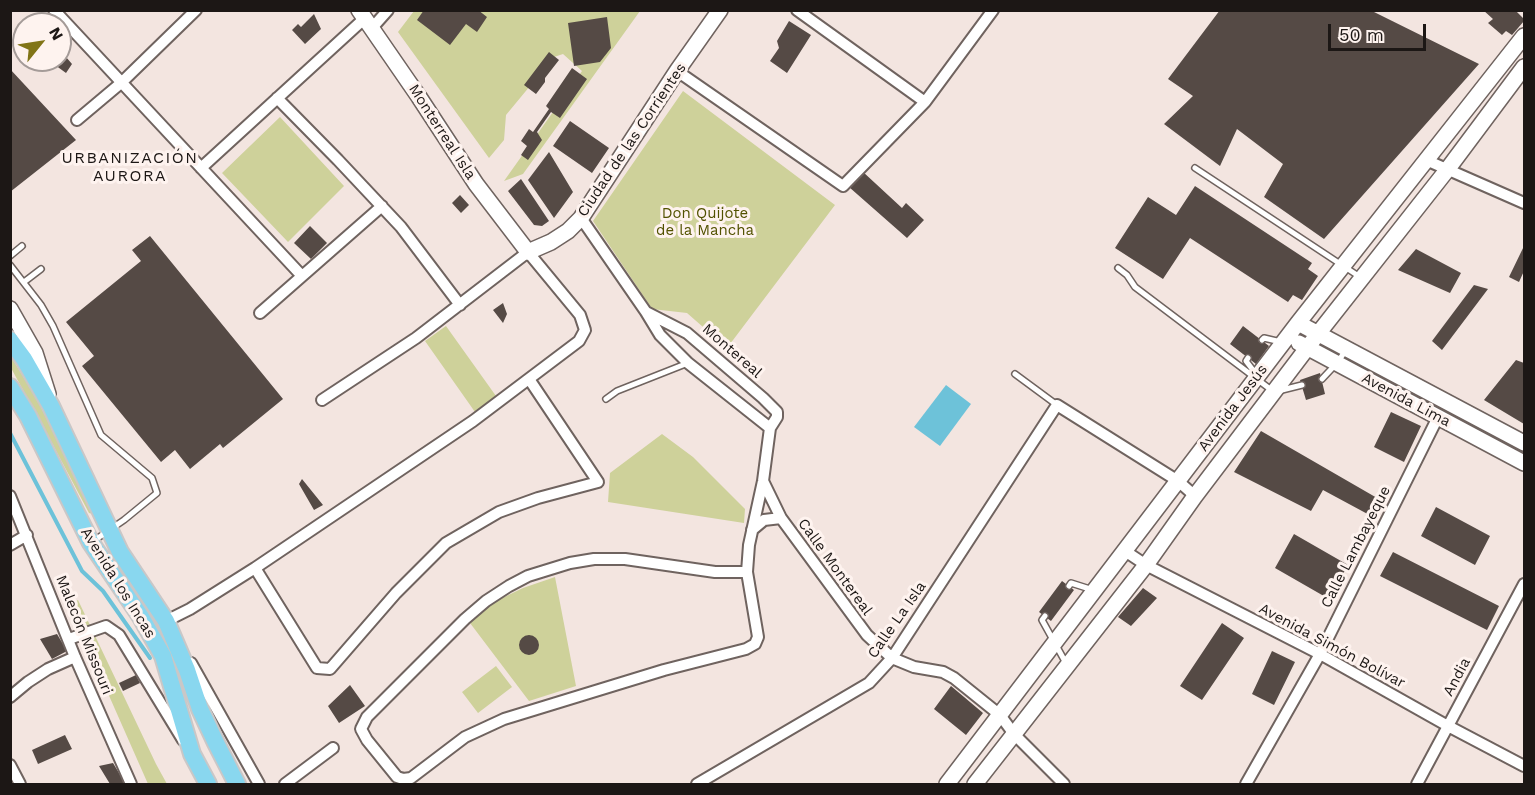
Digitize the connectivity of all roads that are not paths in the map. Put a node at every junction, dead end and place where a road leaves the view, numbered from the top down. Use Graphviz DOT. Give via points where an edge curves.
graph roads {
  1 [pos="54,10"];
  2 [pos="196,10"];
  3 [pos="388,10"];
  4 [pos="720,10"];
  5 [pos="797,10"];
  6 [pos="993,10"];
  7 [pos="365,19"];
  8 [pos="1524,36"];
  9 [pos="1524,67"];
  10 [pos="677,71"];
  11 [pos="121,83"];
  12 [pos="1486,85"];
  13 [pos="1502,97"];
  14 [pos="277,98"];
  15 [pos="925,102"];
  16 [pos="77,120"];
  17 [pos="1426,160"];
  18 [pos="201,168"];
  19 [pos="1195,168"];
  20 [pos="1447,170"];
  21 [pos="1524,203"];
  22 [pos="382,206"];
  23 [pos="581,218"];
  24 [pos="1367,233"];
  25 [pos="22,246"];
  26 [pos="1385,247"];
  27 [pos="528,252"];
  28 [pos="10,256"];
  29 [pos="1342,266"];
  30 [pos="11,267"];
  31 [pos="1118,268"];
  32 [pos="41,269"];
  33 [pos="302,276"];
  34 [pos="1361,278"];
  35 [pos="24,282"];
  36 [pos="460,305"];
  37 [pos="10,309"];
  38 [pos="646,312"];
  39 [pos="260,313"];
  40 [pos="1298,323"];
  41 [pos="1317,334"];
  42 [pos="10,340"];
  43 [pos="1262,340"];
  44 [pos="1285,340"];
  45 [pos="1308,348"];
  46 [pos="1346,350"];
  47 [pos="688,363"];
  48 [pos="1337,363"];
  49 [pos="1241,367"];
  50 [pos="1015,374"];
  51 [pos="1257,377"];
  52 [pos="1322,378"];
  53 [pos="529,379"];
  54 [pos="1302,386"];
  55 [pos="10,387"];
  56 [pos="1274,392"];
  57 [pos="606,399"];
  58 [pos="322,400"];
  59 [pos="1057,405"];
  60 [pos="51,406"];
  61 [pos="1438,417"];
  62 [pos="770,428"];
  63 [pos="1524,443"];
  64 [pos="1524,463"];
  65 [pos="763,481"];
  66 [pos="1178,481"];
  67 [pos="10,496"];
  68 [pos="1195,496"];
  69 [pos="781,518"];
  70 [pos="109,530"];
  71 [pos="752,530"];
  72 [pos="27,535"];
  73 [pos="91,543"];
  74 [pos="10,545"];
  75 [pos="1125,551"];
  76 [pos="1146,565"];
  77 [pos="255,567"];
  78 [pos="747,572"];
  79 [pos="1524,584"];
  80 [pos="1069,586"];
  81 [pos="1095,591"];
  82 [pos="1045,616"];
  83 [pos="166,621"];
  84 [pos="69,639"];
  85 [pos="1054,644"];
  86 [pos="1320,654"];
  87 [pos="75,657"];
  88 [pos="892,658"];
  89 [pos="1067,666"];
  90 [pos="1037,667"];
  91 [pos="1055,682"];
  92 [pos="10,698"];
  93 [pos="1000,715"];
  94 [pos="1448,726"];
  95 [pos="1014,734"];
  96 [pos="333,748"];
  97 [pos="192,754"];
  98 [pos="10,765"];
  99 [pos="1524,766"];
  100 [pos="20,784"];
  101 [pos="131,784"];
  102 [pos="200,784"];
  103 [pos="208,784"];
  104 [pos="237,784"];
  105 [pos="259,784"];
  106 [pos="285,784"];
  107 [pos="698,784"];
  108 [pos="947,784"];
  109 [pos="975,784"];
  110 [pos="1064,784"];
  111 [pos="1246,784"];
  112 [pos="1417,784"];
  1 -- 11 [label="street"];
  2 -- 11 [label="street"];
  3 -- 7 [label="street"];
  4 -- 10 [label="main road, Ciudad de las Corrientes"];
  5 -- 15 [label="street"];
  6 -- 15 [label="street"];
  7 -- 14 [label="street"];
  7 -- 27 [label="main road, Monterreal Isla" via="476,184"];
  8 -- 12 [label="main road, Avenida Jesús"];
  9 -- 13 [label="main road, Avenida Jesús"];
  10 -- 15 [label="street" via="843,186"];
  10 -- 23 [label="main road, Ciudad de las Corrientes"];
  11 -- 16 [label="street"];
  11 -- 18 [label="street"];
  12 -- 13 [label="main road"];
  12 -- 17 [label="main road, Avenida Jesús"];
  13 -- 20 [label="main road, Avenida Jesús"];
  14 -- 18 [label="street"];
  14 -- 22 [label="street"];
  17 -- 20 [label="street"];
  17 -- 24 [label="main road, Avenida Jesús"];
  18 -- 33 [label="street"];
  19 -- 29 [label="lane"];
  20 -- 21 [label="street"];
  20 -- 26 [label="main road, Avenida Jesús"];
  22 -- 33 [label="street"];
  22 -- 36 [label="street"];
  23 -- 27 [label="main road, Ciudad de las Corrientes" via="551,242"];
  23 -- 38 [label="street, Montereal"];
  24 -- 26 [label="main road"];
  24 -- 29 [label="main road, Avenida Jesús"];
  25 -- 28 [label="lane"];
  26 -- 34 [label="main road, Avenida Jesús"];
  27 -- 36 [label="street"];
  27 -- 53 [label="street" via="580,315 585,330 579,341"];
  29 -- 34 [label="lane"];
  29 -- 40 [label="main road, Avenida Jesús"];
  30 -- 35 [label="lane"];
  31 -- 49 [label="lane" via="1135,287"];
  32 -- 35 [label="lane"];
  33 -- 39 [label="street"];
  34 -- 41 [label="main road, Avenida Jesús"];
  35 -- 70 [label="lane" via="53,326 101,435 152,478 157,493"];
  36 -- 58 [label="street"];
  37 -- 60 [label="main road, Avenida los Incas" via="35,353"];
  38 -- 47 [label="street, Montereal" via="660,335"];
  38 -- 62 [label="street, Montereal" via="687,333 763,398 777,412"];
  40 -- 41 [label="main road, Avenida Lima"];
  40 -- 44 [label="main road, Avenida Jesús"];
  41 -- 45 [label="main road, Avenida Jesús"];
  41 -- 46 [label="main road, Avenida Lima"];
  42 -- 60 [label="main road, Avenida los Incas"];
  43 -- 44 [label="lane"];
  44 -- 45 [label="main road, Avenida Lima"];
  44 -- 51 [label="main road, Avenida Jesús"];
  45 -- 48 [label="main road, Avenida Lima"];
  45 -- 56 [label="main road, Avenida Jesús"];
  46 -- 48 [label="lane"];
  46 -- 63 [label="main road, Avenida Lima"];
  47 -- 57 [label="lane"];
  47 -- 62 [label="street, Montereal"];
  48 -- 52 [label="lane"];
  48 -- 61 [label="main road, Avenida Lima"];
  49 -- 51 [label="lane"];
  49 -- 51 [label="lane" via="1247,359"];
  50 -- 59 [label="lane"];
  51 -- 56 [label="lane"];
  51 -- 66 [label="main road, Avenida Jesús"];
  53 -- 77 [label="street"];
  53 -- 77 [label="street" via="598,482 499,512 446,543 330,669 318,668"];
  54 -- 56 [label="lane"];
  55 -- 73 [label="main road, Avenida los Incas"];
  56 -- 68 [label="main road, Avenida Jesús"];
  59 -- 66 [label="street"];
  59 -- 88 [label="street, Calle La Isla"];
  60 -- 70 [label="main road, Avenida los Incas"];
  61 -- 64 [label="main road, Avenida Lima"];
  61 -- 86 [label="street, Calle Lambayeque"];
  62 -- 65 [label="street, Montereal"];
  65 -- 69 [label="street, Calle Montereal"];
  65 -- 71 [label="street, Montereal"];
  66 -- 68 [label="street"];
  66 -- 75 [label="main road, Avenida Jesús"];
  67 -- 72 [label="street, Malecón Missouri"];
  68 -- 76 [label="main road, Avenida Jesús"];
  69 -- 71 [label="street" via="764,520"];
  69 -- 88 [label="street, Calle Montereal" via="867,635"];
  70 -- 73 [label="lane"];
  70 -- 83 [label="main road, Avenida los Incas"];
  71 -- 78 [label="street, Montereal"];
  72 -- 74 [label="street"];
  72 -- 84 [label="street, Malecón Missouri"];
  73 -- 97 [label="main road, Avenida los Incas" via="163,656"];
  75 -- 76 [label="street, Avenida Simón Bolívar"];
  75 -- 81 [label="main road, Avenida Jesús"];
  76 -- 86 [label="street, Avenida Simón Bolívar"];
  76 -- 89 [label="main road, Avenida Jesús"];
  77 -- 83 [label="street"];
  78 -- 78 [label="street, Montereal" via="594,559 528,576 486,601 465,619 368,717 361,729 397,777 411,778 465,737 504,719 746,649 756,644 758,637"];
  79 -- 94 [label="street, Andia"];
  80 -- 81 [label="lane" via="1071,583"];
  81 -- 85 [label="main road, Avenida Jesús"];
  82 -- 85 [label="lane" via="1042,620"];
  83 -- 104 [label="main road, Avenida los Incas" via="200,709"];
  83 -- 105 [label="street, Avenida los Incas"];
  84 -- 87 [label="street, Malecón Missouri"];
  84 -- 97 [label="street" via="106,626 119,635"];
  85 -- 89 [label="lane"];
  85 -- 90 [label="main road, Avenida Jesús"];
  86 -- 94 [label="street, Avenida Simón Bolívar"];
  86 -- 111 [label="street, Calle Lambayeque"];
  87 -- 92 [label="street" via="48,669"];
  87 -- 101 [label="street, Malecón Missouri"];
  88 -- 93 [label="street, Calle Montereal" via="943,672"];
  88 -- 107 [label="street, Calle La Isla" via="870,683"];
  89 -- 91 [label="main road, Avenida Jesús"];
  90 -- 91 [label="main road"];
  90 -- 93 [label="main road, Avenida Jesús"];
  91 -- 95 [label="main road, Avenida Jesús"];
  93 -- 95 [label="street, Calle Montereal"];
  93 -- 108 [label="main road, Avenida Jesús"];
  94 -- 99 [label="street, Avenida Simón Bolívar"];
  94 -- 112 [label="street, Andia"];
  95 -- 109 [label="main road, Avenida Jesús"];
  95 -- 110 [label="street, Calle Montereal"];
  96 -- 106 [label="street"];
  97 -- 102 [label="street"];
  97 -- 103 [label="main road, Avenida los Incas"];
  98 -- 100 [label="street"];
}
